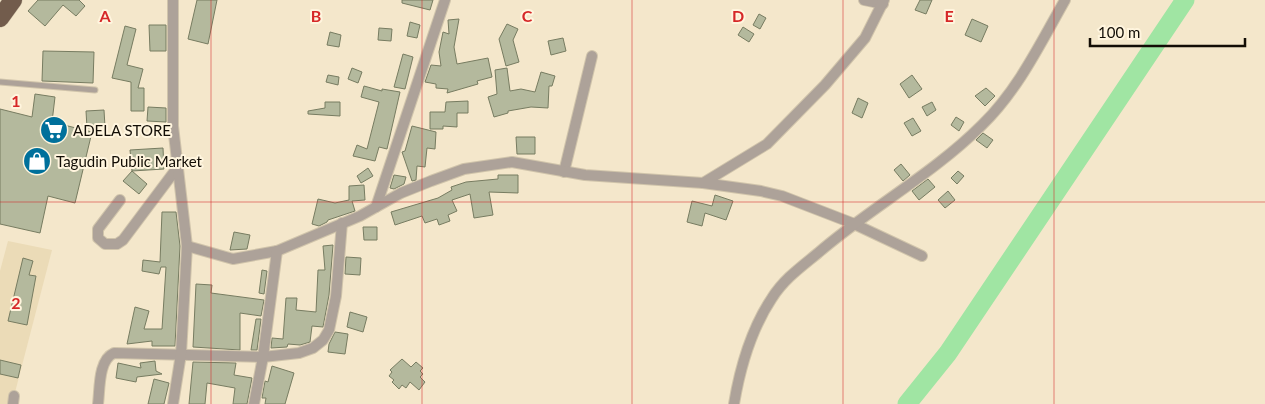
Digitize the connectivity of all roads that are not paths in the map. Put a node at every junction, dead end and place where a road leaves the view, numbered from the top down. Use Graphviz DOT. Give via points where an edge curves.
graph roads {
  1 [pos="13,0"];
  2 [pos="173,0"];
  3 [pos="445,0"];
  4 [pos="864,0"];
  5 [pos="1065,0"];
  6 [pos="884,2"];
  7 [pos="0,18"];
  8 [pos="592,56"];
  9 [pos="0,82"];
  10 [pos="95,90"];
  11 [pos="177,168"];
  12 [pos="564,172"];
  13 [pos="703,184"];
  14 [pos="120,200"];
  15 [pos="376,207"];
  16 [pos="342,222"];
  17 [pos="852,224"];
  18 [pos="187,246"];
  19 [pos="277,251"];
  20 [pos="922,256"];
  21 [pos="181,354"];
  22 [pos="263,357"];
  23 [pos="98,404"];
  24 [pos="173,404"];
  25 [pos="254,404"];
  26 [pos="734,404"];
  1 -- 7 [label="highway"];
  2 -- 11 [label="street" via="173,126"];
  3 -- 15 [label="street"];
  4 -- 6 [label="street"];
  5 -- 17 [label="street" via="1004,102 981,127 915,181"];
  6 -- 13 [label="street" via="866,38 767,144"];
  8 -- 12 [label="street"];
  9 -- 10 [label="lane"];
  11 -- 14 [label="street" via="123,240 117,244 105,244 98,238 98,229"];
  11 -- 18 [label="street"];
  12 -- 13 [label="street"];
  12 -- 15 [label="street" via="512,162 464,169"];
  13 -- 17 [label="street" via="782,196"];
  15 -- 16 [label="street"];
  16 -- 19 [label="street"];
  16 -- 22 [label="street" via="336,296 329,330 313,348"];
  17 -- 20 [label="street"];
  17 -- 26 [label="street" via="787,279 772,298 740,372"];
  18 -- 19 [label="street" via="233,259"];
  18 -- 21 [label="street"];
  19 -- 22 [label="street"];
  21 -- 22 [label="street"];
  21 -- 23 [label="street" via="122,352 109,355 104,365"];
  21 -- 24 [label="street"];
  22 -- 25 [label="street"];
}
